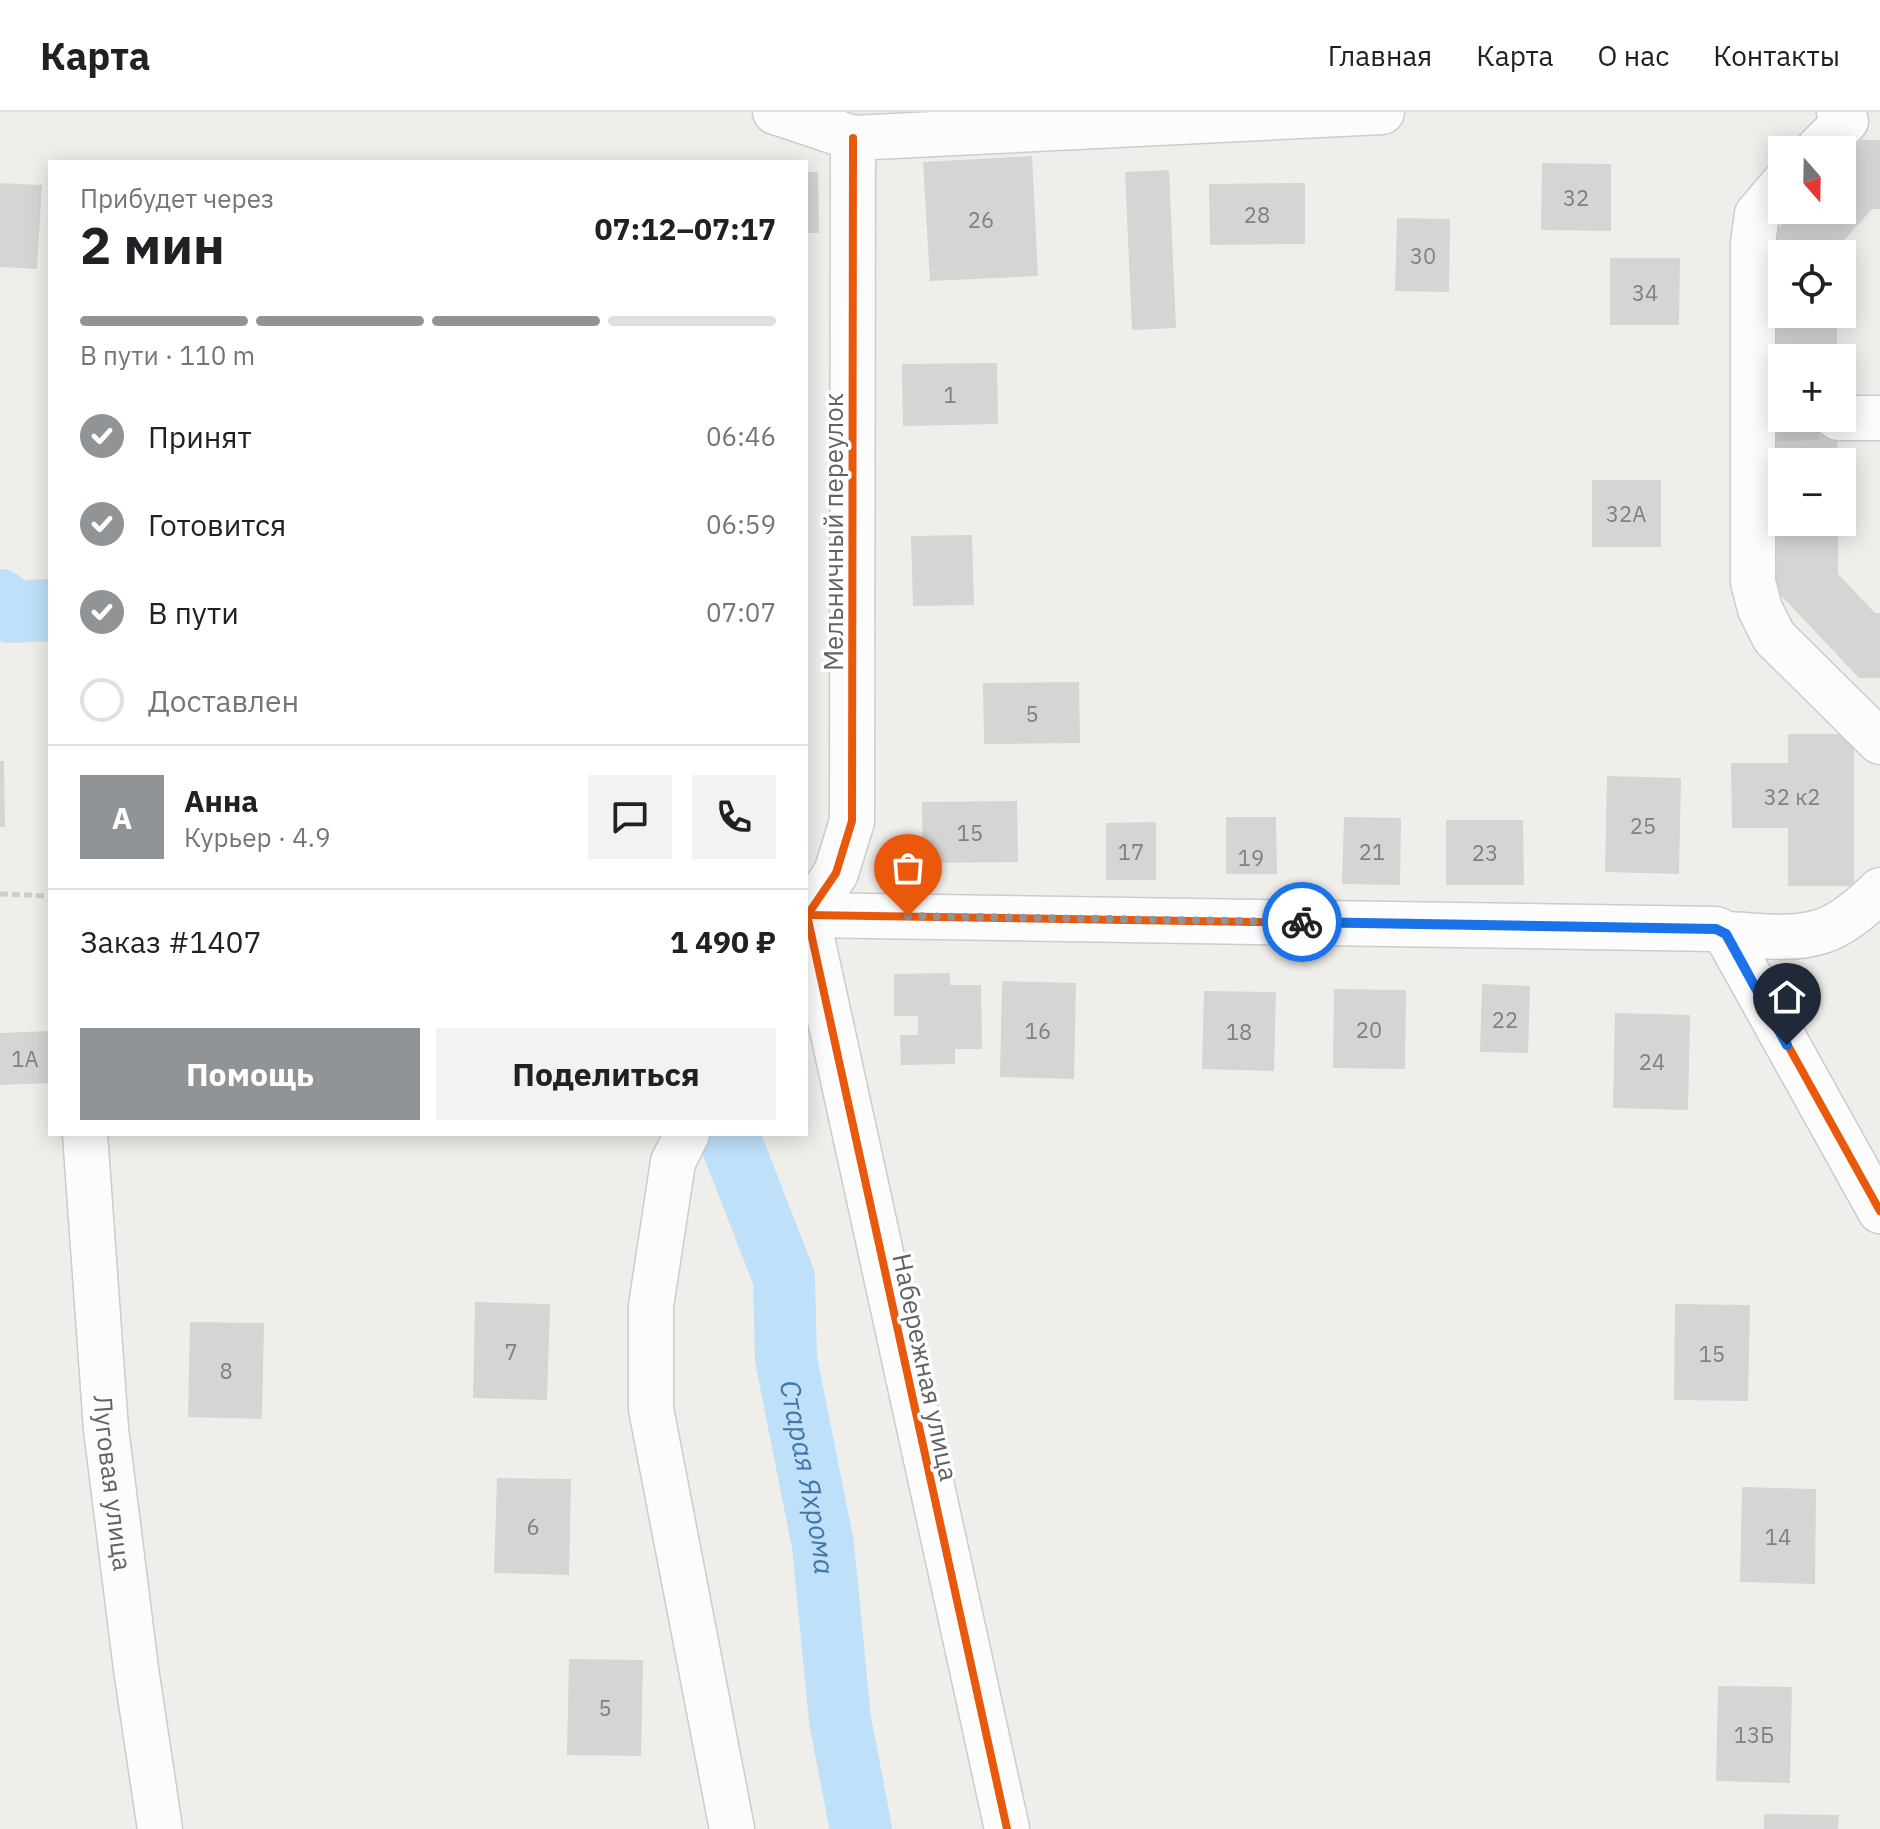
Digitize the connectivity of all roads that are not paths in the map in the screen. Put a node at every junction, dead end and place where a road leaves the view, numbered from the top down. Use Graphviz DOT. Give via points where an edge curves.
graph roads {
  1 [pos="775,112"];
  2 [pos="1382,112"];
  3 [pos="853,138"];
  4 [pos="1768,201"];
  5 [pos="1856,418"];
  6 [pos="1880,418"];
  7 [pos="1880,742"];
  8 [pos="1880,890"];
  9 [pos="808,913"];
  10 [pos="808,916"];
  11 [pos="808,925"];
  12 [pos="1726,934"];
  13 [pos="85,1136"];
  14 [pos="686,1136"];
  15 [pos="1880,1211"];
  16 [pos="160,1829"];
  17 [pos="732,1829"];
  18 [pos="1007,1829"];
  1 -- 3 [label="street"];
  2 -- 3 [label="street"];
  3 -- 9 [label="street, Мельничный переулок" via="852,821 836,873"];
  4 -- 7 [label="street" via="1757,214 1753,243 1764,419 1753,582 1774,637"];
  5 -- 6 [label="street"];
  8 -- 12 [label="street" via="1820,932"];
  10 -- 12 [label="street" via="1706,928"];
  11 -- 18 [label="street, Набережная улица"];
  12 -- 15 [label="street"];
  13 -- 16 [label="street, Луговая улица" via="106,1429"];
  14 -- 17 [label="street" via="673,1162 651,1306 651,1409"];
}
